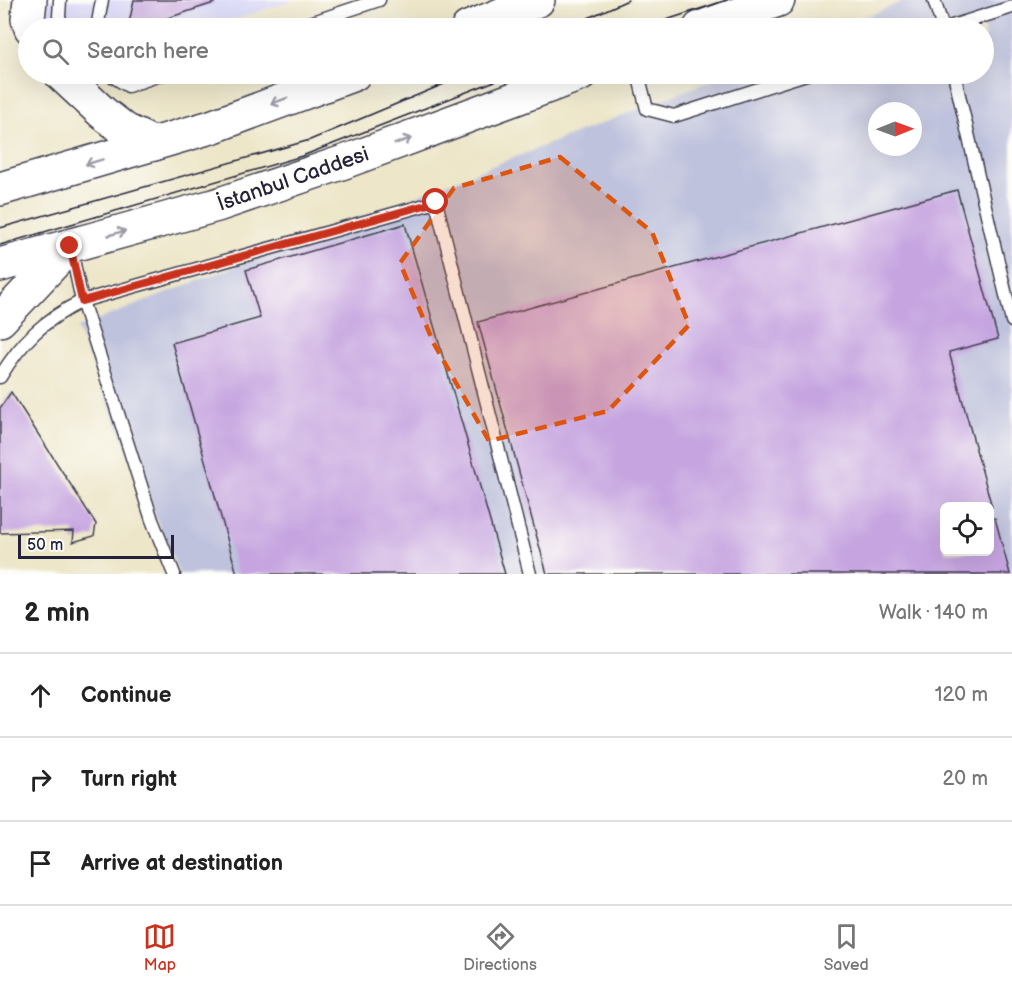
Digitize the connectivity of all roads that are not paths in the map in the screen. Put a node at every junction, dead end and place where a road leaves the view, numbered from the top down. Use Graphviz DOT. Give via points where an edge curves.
graph roads {
  1 [pos="30,0"];
  2 [pos="60,0"];
  3 [pos="102,0"];
  4 [pos="379,0"];
  5 [pos="538,0"];
  6 [pos="778,0"];
  7 [pos="934,0"];
  8 [pos="1012,7"];
  9 [pos="28,18"];
  10 [pos="60,18"];
  11 [pos="99,18"];
  12 [pos="326,18"];
  13 [pos="493,18"];
  14 [pos="728,18"];
  15 [pos="940,18"];
  16 [pos="976,18"];
  17 [pos="72,84"];
  18 [pos="327,84"];
  19 [pos="555,84"];
  20 [pos="641,84"];
  21 [pos="775,84"];
  22 [pos="956,84"];
  23 [pos="154,144"];
  24 [pos="0,189"];
  25 [pos="70,246"];
  26 [pos="0,265"];
  27 [pos="82,301"];
  28 [pos="0,320"];
  29 [pos="1012,321"];
  30 [pos="0,378"];
  31 [pos="174,574"];
  32 [pos="530,574"];
  1 -- 9 [label="highway"];
  2 -- 10 [label="lane"];
  3 -- 11 [label="lane"];
  4 -- 12 [label="lane"];
  5 -- 13 [label="highway"];
  6 -- 14 [label="highway"];
  7 -- 15 [label="lane"];
  8 -- 16 [label="lane"];
  17 -- 23 [label="highway" via="125,130"];
  18 -- 23 [label="highway, one-way"];
  25 -- 19 [label="highway, İstanbul Caddesi, one-way" via="217,205 334,166"];
  20 -- 21 [label="lane" via="647,109 674,116"];
  22 -- 29 [label="lane"];
  23 -- 24 [label="highway, one-way"];
  25 -- 26 [label="highway, İstanbul Caddesi"];
  25 -- 27 [label="lane"];
  25 -- 28 [label="highway"];
  27 -- 30 [label="lane" via="45,322"];
  27 -- 31 [label="lane" via="152,520"];
  27 -- 32 [label="lane" via="436,202"];
}
